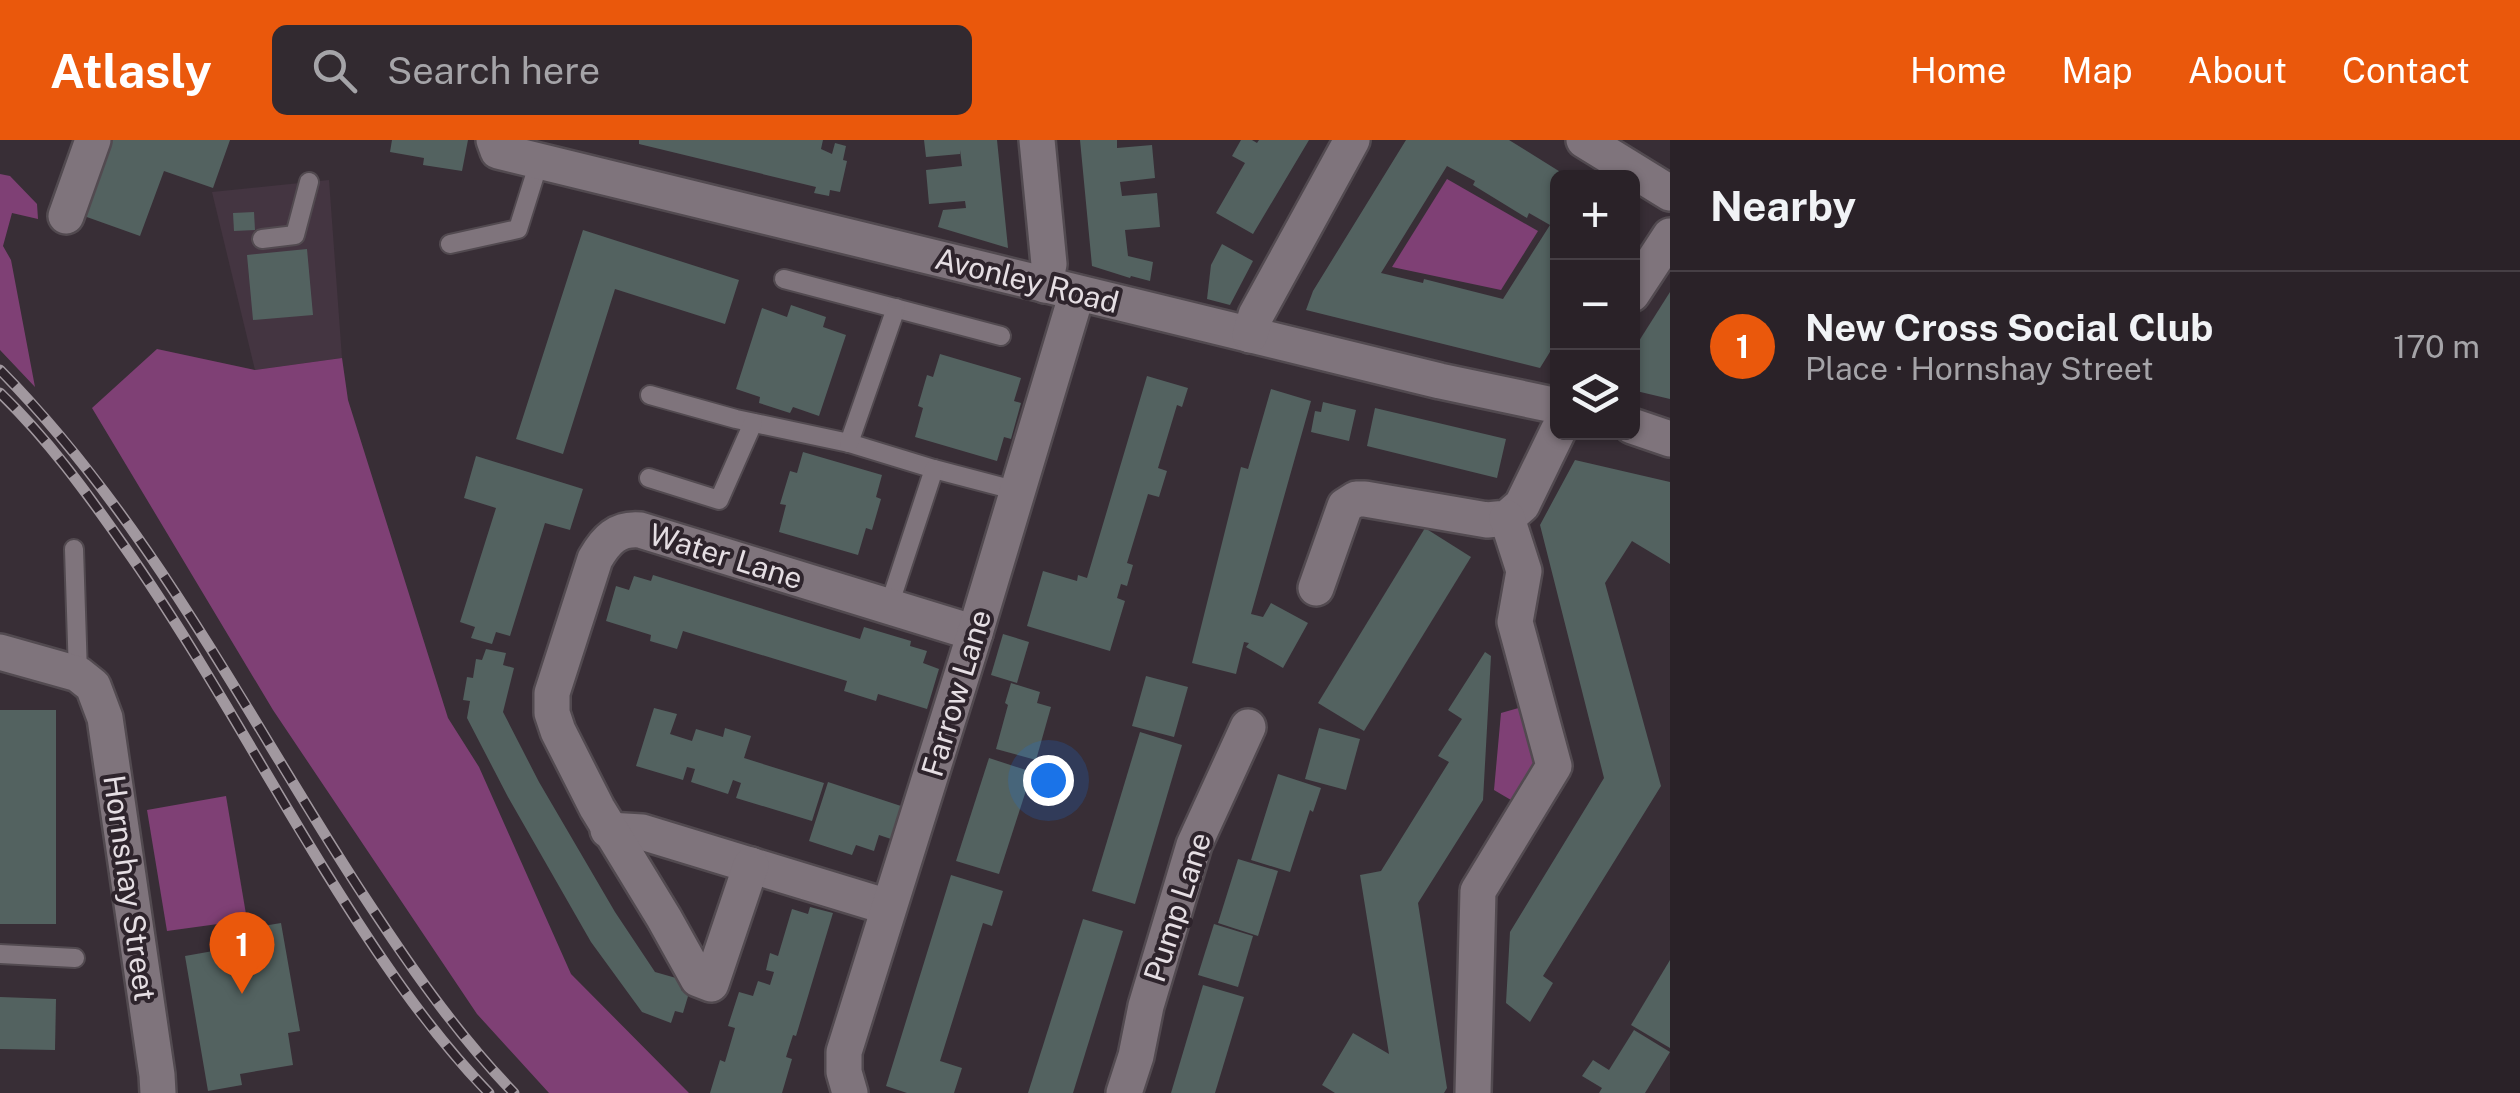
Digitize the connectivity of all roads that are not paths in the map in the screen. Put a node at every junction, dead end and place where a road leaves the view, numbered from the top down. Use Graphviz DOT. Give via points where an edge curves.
graph roads {
  1 [pos="93,140"];
  2 [pos="1037,140"];
  3 [pos="1352,140"];
  4 [pos="1584,140"];
  5 [pos="496,146"];
  6 [pos="540,162"];
  7 [pos="309,182"];
  8 [pos="1670,193"];
  9 [pos="66,216"];
  10 [pos="1670,236"];
  11 [pos="262,239"];
  12 [pos="450,244"];
  13 [pos="784,279"];
  14 [pos="1640,282"];
  15 [pos="1061,289"];
  16 [pos="896,308"];
  17 [pos="1250,335"];
  18 [pos="1002,336"];
  19 [pos="650,394"];
  20 [pos="1550,404"];
  21 [pos="753,423"];
  22 [pos="1640,429"];
  23 [pos="1670,438"];
  24 [pos="1554,440"];
  25 [pos="848,443"];
  26 [pos="934,470"];
  27 [pos="649,478"];
  28 [pos="1018,491"];
  29 [pos="1507,518"];
  30 [pos="74,548"];
  31 [pos="1316,588"];
  32 [pos="889,606"];
  33 [pos="975,632"];
  34 [pos="0,652"];
  35 [pos="86,680"];
  36 [pos="1248,727"];
  37 [pos="608,830"];
  38 [pos="750,864"];
  39 [pos="888,907"];
  40 [pos="0,954"];
  41 [pos="75,958"];
  42 [pos="158,1093"];
  43 [pos="850,1093"];
  44 [pos="1124,1093"];
  45 [pos="1473,1093"];
  1 -- 9 [label="street"];
  2 -- 15 [label="street, Farrow Lane" via="1049,264"];
  3 -- 17 [label="street"];
  4 -- 8 [label="street"];
  5 -- 6 [label="street, Avonley Road"];
  6 -- 12 [label="lane" via="518,229"];
  6 -- 15 [label="street, Avonley Road"];
  7 -- 11 [label="lane" via="295,236"];
  10 -- 14 [label="street"];
  13 -- 16 [label="lane"];
  15 -- 17 [label="street, Avonley Road"];
  15 -- 28 [label="street, Farrow Lane"];
  16 -- 18 [label="lane"];
  16 -- 25 [label="lane"];
  17 -- 20 [label="street, Avonley Road"];
  19 -- 21 [label="lane"];
  21 -- 25 [label="lane"];
  21 -- 27 [label="lane" via="719,500"];
  22 -- 23 [label="street"];
  24 -- 29 [label="street" via="1522,506"];
  25 -- 26 [label="lane"];
  26 -- 28 [label="lane"];
  26 -- 32 [label="lane"];
  28 -- 33 [label="street, Farrow Lane"];
  29 -- 31 [label="street" via="1356,500 1345,506"];
  29 -- 45 [label="street" via="1524,571 1515,622 1554,766 1478,892"];
  30 -- 35 [label="lane"];
  32 -- 33 [label="street, Water Lane"];
  32 -- 37 [label="street, Water Lane" via="640,530 618,532 604,542 552,694 552,712"];
  33 -- 39 [label="street, Farrow Lane"];
  34 -- 35 [label="street"];
  35 -- 42 [label="street, Hornshay Street" via="106,718"];
  36 -- 44 [label="street, Pump Lane" via="1194,845"];
  37 -- 38 [label="street" via="642,832"];
  37 -- 38 [label="street, Water Lane" via="698,979 711,984"];
  38 -- 39 [label="street"];
  39 -- 43 [label="street, Farrow Lane" via="844,1052"];
  40 -- 41 [label="lane"];
}
